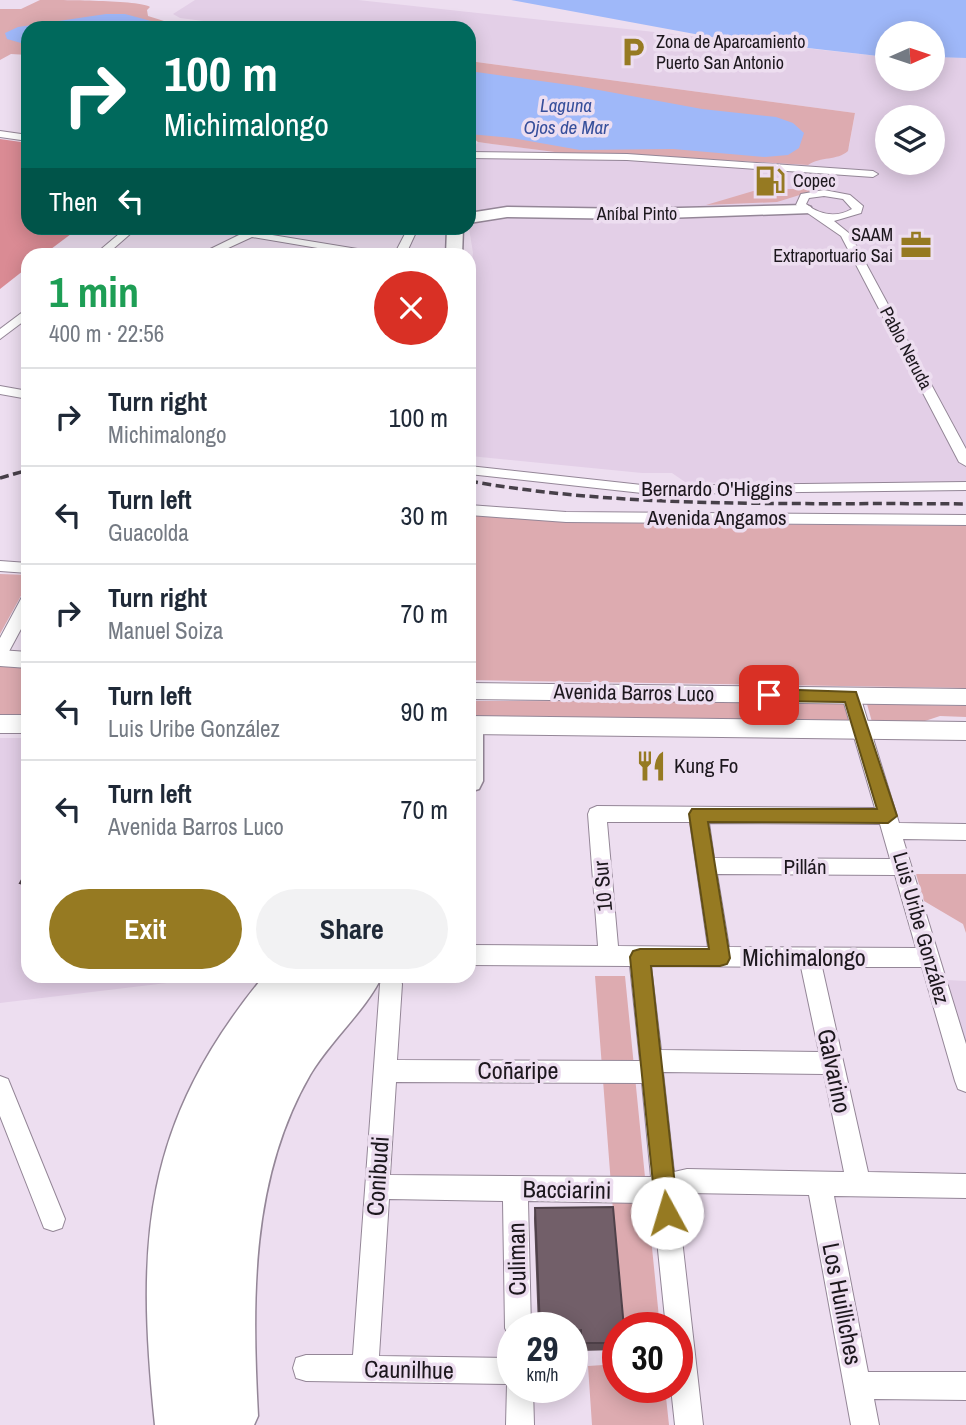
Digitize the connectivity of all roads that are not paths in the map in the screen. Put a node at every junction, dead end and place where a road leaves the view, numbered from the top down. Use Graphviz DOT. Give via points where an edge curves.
graph roads {
  1 [pos="0,134"];
  2 [pos="21,137"];
  3 [pos="476,155"];
  4 [pos="873,174"];
  5 [pos="809,209"];
  6 [pos="476,210"];
  7 [pos="476,217"];
  8 [pos="845,217"];
  9 [pos="845,234"];
  10 [pos="124,235"];
  11 [pos="250,235"];
  12 [pos="258,235"];
  13 [pos="108,248"];
  14 [pos="220,248"];
  15 [pos="339,248"];
  16 [pos="21,318"];
  17 [pos="0,335"];
  18 [pos="0,390"];
  19 [pos="21,394"];
  20 [pos="966,462"];
  21 [pos="476,471"];
  22 [pos="966,486"];
  23 [pos="476,511"];
  24 [pos="966,520"];
  25 [pos="0,566"];
  26 [pos="21,568"];
  27 [pos="21,615"];
  28 [pos="0,656"];
  29 [pos="21,659"];
  30 [pos="476,691"];
  31 [pos="851,696"];
  32 [pos="966,697"];
  33 [pos="0,724"];
  34 [pos="21,724"];
  35 [pos="476,725"];
  36 [pos="863,730"];
  37 [pos="966,731"];
  38 [pos="698,814"];
  39 [pos="890,823"];
  40 [pos="966,832"];
  41 [pos="706,866"];
  42 [pos="903,867"];
  43 [pos="476,955"];
  44 [pos="640,957"];
  45 [pos="609,958"];
  46 [pos="720,958"];
  47 [pos="810,958"];
  48 [pos="930,958"];
  49 [pos="278,983"];
  50 [pos="301,983"];
  51 [pos="334,983"];
  52 [pos="374,983"];
  53 [pos="378,983"];
  54 [pos="833,1063"];
  55 [pos="651,1066"];
  56 [pos="385,1071"];
  57 [pos="966,1081"];
  58 [pos="0,1087"];
  59 [pos="819,1184"];
  60 [pos="859,1184"];
  61 [pos="664,1186"];
  62 [pos="966,1186"];
  63 [pos="377,1187"];
  64 [pos="515,1189"];
  65 [pos="53,1219"];
  66 [pos="518,1312"];
  67 [pos="306,1368"];
  68 [pos="365,1369"];
  69 [pos="497,1371"];
  70 [pos="857,1385"];
  71 [pos="966,1386"];
  72 [pos="519,1403"];
  73 [pos="176,1425"];
  74 [pos="194,1425"];
  75 [pos="222,1425"];
  76 [pos="237,1425"];
  77 [pos="520,1425"];
  78 [pos="689,1425"];
  79 [pos="865,1425"];
  1 -- 2 [label="street"];
  3 -- 4 [label="street" via="626,158"];
  5 -- 6 [label="highway, Aníbal Pinto" via="777,205"];
  5 -- 7 [label="highway, Aníbal Pinto" via="507,212"];
  5 -- 8 [label="street"];
  5 -- 8 [label="street, Pablo Neruda" via="818,193 846,197 858,209"];
  5 -- 9 [label="street, Pablo Neruda"];
  8 -- 9 [label="street, Pablo Neruda"];
  9 -- 20 [label="street, Pablo Neruda"];
  10 -- 13 [label="street"];
  11 -- 14 [label="street"];
  12 -- 15 [label="street"];
  16 -- 17 [label="street"];
  18 -- 19 [label="street"];
  21 -- 22 [label="street, Bernardo O'Higgins" via="639,490"];
  23 -- 24 [label="street, Avenida Angamos" via="566,517"];
  25 -- 26 [label="street"];
  27 -- 28 [label="street"];
  28 -- 29 [label="main road"];
  30 -- 31 [label="main road, Avenida Barros Luco"];
  31 -- 32 [label="main road, Avenida Barros Luco"];
  31 -- 36 [label="street, Luis Uribe González"];
  33 -- 34 [label="main road"];
  35 -- 36 [label="main road, Avenida Barros Luco"];
  36 -- 37 [label="main road, Avenida Barros Luco"];
  36 -- 39 [label="street, Luis Uribe González"];
  38 -- 39 [label="street"];
  38 -- 41 [label="street"];
  38 -- 45 [label="street, 10 Sur" via="597,814"];
  39 -- 40 [label="street"];
  39 -- 42 [label="street, Luis Uribe González"];
  41 -- 42 [label="street, Pillán"];
  41 -- 46 [label="street"];
  42 -- 48 [label="street, Luis Uribe González"];
  43 -- 45 [label="street, Michimalongo"];
  44 -- 45 [label="street, Michimalongo"];
  44 -- 46 [label="street, Michimalongo"];
  44 -- 55 [label="street"];
  46 -- 47 [label="street, Michimalongo"];
  47 -- 48 [label="street, Michimalongo"];
  47 -- 54 [label="street, Galvarino"];
  48 -- 57 [label="street, Luis Uribe González"];
  49 -- 73 [label="highway" via="228,1046 199,1104 175,1174 163,1287"];
  50 -- 74 [label="highway" via="246,1056 215,1124 197,1184 186,1275"];
  51 -- 75 [label="highway" via="268,1064 230,1156 215,1222 211,1266"];
  52 -- 76 [label="highway" via="326,1022 293,1070 272,1113 255,1165 239,1237 234,1287"];
  53 -- 56 [label="street, Conibudi"];
  54 -- 55 [label="street, Coñaripe"];
  54 -- 60 [label="street, Galvarino"];
  55 -- 56 [label="street, Coñaripe"];
  55 -- 61 [label="street"];
  56 -- 63 [label="street, Conibudi"];
  58 -- 65 [label="street"];
  59 -- 60 [label="street, Bacciarini"];
  59 -- 61 [label="street, Bacciarini" via="687,1181"];
  59 -- 70 [label="street, Los Huilliches"];
  60 -- 62 [label="street, Bacciarini"];
  61 -- 64 [label="street, Bacciarini" via="642,1191"];
  61 -- 78 [label="street"];
  63 -- 64 [label="street, Bacciarini"];
  63 -- 68 [label="street, Conibudi"];
  64 -- 66 [label="street, Culiman"];
  67 -- 68 [label="street, Caunilhue"];
  68 -- 69 [label="street, Caunilhue"];
  70 -- 71 [label="street"];
  70 -- 79 [label="street, Los Huilliches"];
  72 -- 77 [label="street"];
}
